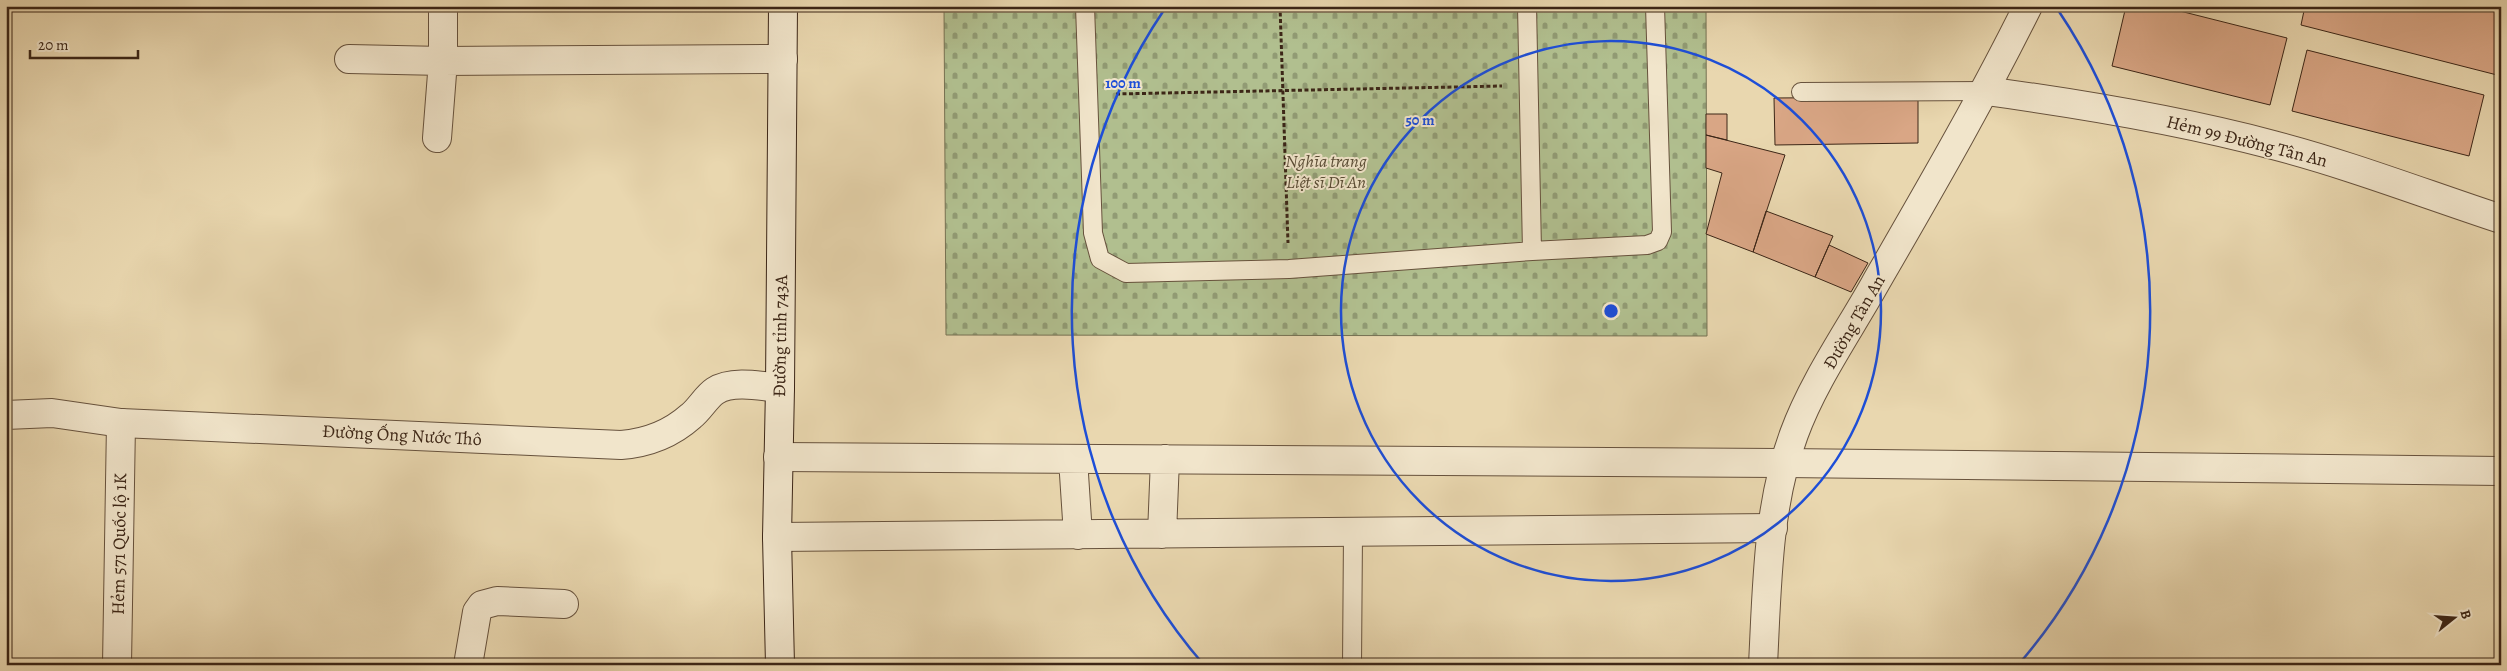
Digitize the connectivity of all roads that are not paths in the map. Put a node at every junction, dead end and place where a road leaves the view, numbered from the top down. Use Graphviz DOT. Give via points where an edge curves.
graph roads {
  1 [pos="443,6"];
  2 [pos="783,6"];
  3 [pos="1085,6"];
  4 [pos="1527,6"];
  5 [pos="1655,6"];
  6 [pos="2028,6"];
  7 [pos="349,59"];
  8 [pos="782,59"];
  9 [pos="443,62"];
  10 [pos="1986,91"];
  11 [pos="1802,92"];
  12 [pos="437,138"];
  13 [pos="2501,219"];
  14 [pos="1532,251"];
  15 [pos="780,388"];
  16 [pos="6,415"];
  17 [pos="120,422"];
  18 [pos="778,457"];
  19 [pos="1073,459"];
  20 [pos="1165,459"];
  21 [pos="1785,463"];
  22 [pos="2501,471"];
  23 [pos="1773,528"];
  24 [pos="1353,532"];
  25 [pos="1162,534"];
  26 [pos="1078,535"];
  27 [pos="777,537"];
  28 [pos="564,604"];
  29 [pos="117,665"];
  30 [pos="468,665"];
  31 [pos="780,665"];
  32 [pos="1352,665"];
  33 [pos="1763,665"];
  1 -- 9 [label="street"];
  2 -- 8 [label="street, Đường tỉnh 743A"];
  3 -- 14 [label="lane" via="1093,233 1100,260 1126,273 1289,269"];
  4 -- 14 [label="lane"];
  5 -- 14 [label="lane" via="1662,232 1658,241 1647,246"];
  6 -- 10 [label="street, Đường Tân An"];
  7 -- 9 [label="street"];
  8 -- 9 [label="street"];
  8 -- 15 [label="street, Đường tỉnh 743A"];
  9 -- 12 [label="street"];
  10 -- 11 [label="lane"];
  10 -- 13 [label="street, Hẻm 99 Đường Tân An" via="2072,103 2229,134 2322,159"];
  10 -- 21 [label="street, Đường Tân An" via="1823,375 1795,433"];
  15 -- 17 [label="street, Đường Ống Nước Thô" via="746,385 716,390 691,416 660,436 621,445"];
  15 -- 18 [label="street, Đường tỉnh 743A"];
  16 -- 17 [label="street, Đường Ống Nước Thô" via="52,413"];
  17 -- 29 [label="street, Hẻm 571 Quốc lộ 1K"];
  18 -- 19 [label="street"];
  18 -- 27 [label="street, Đường tỉnh 743A"];
  19 -- 20 [label="street"];
  19 -- 26 [label="street"];
  20 -- 21 [label="street"];
  20 -- 25 [label="street"];
  21 -- 22 [label="street"];
  21 -- 23 [label="street, Đường Tân An"];
  23 -- 24 [label="street"];
  23 -- 33 [label="street, Đường Tân An"];
  24 -- 25 [label="street"];
  24 -- 32 [label="lane"];
  25 -- 26 [label="street"];
  26 -- 27 [label="street"];
  27 -- 31 [label="street, Đường tỉnh 743A"];
  28 -- 30 [label="street" via="497,601 482,605 477,612"];
}
